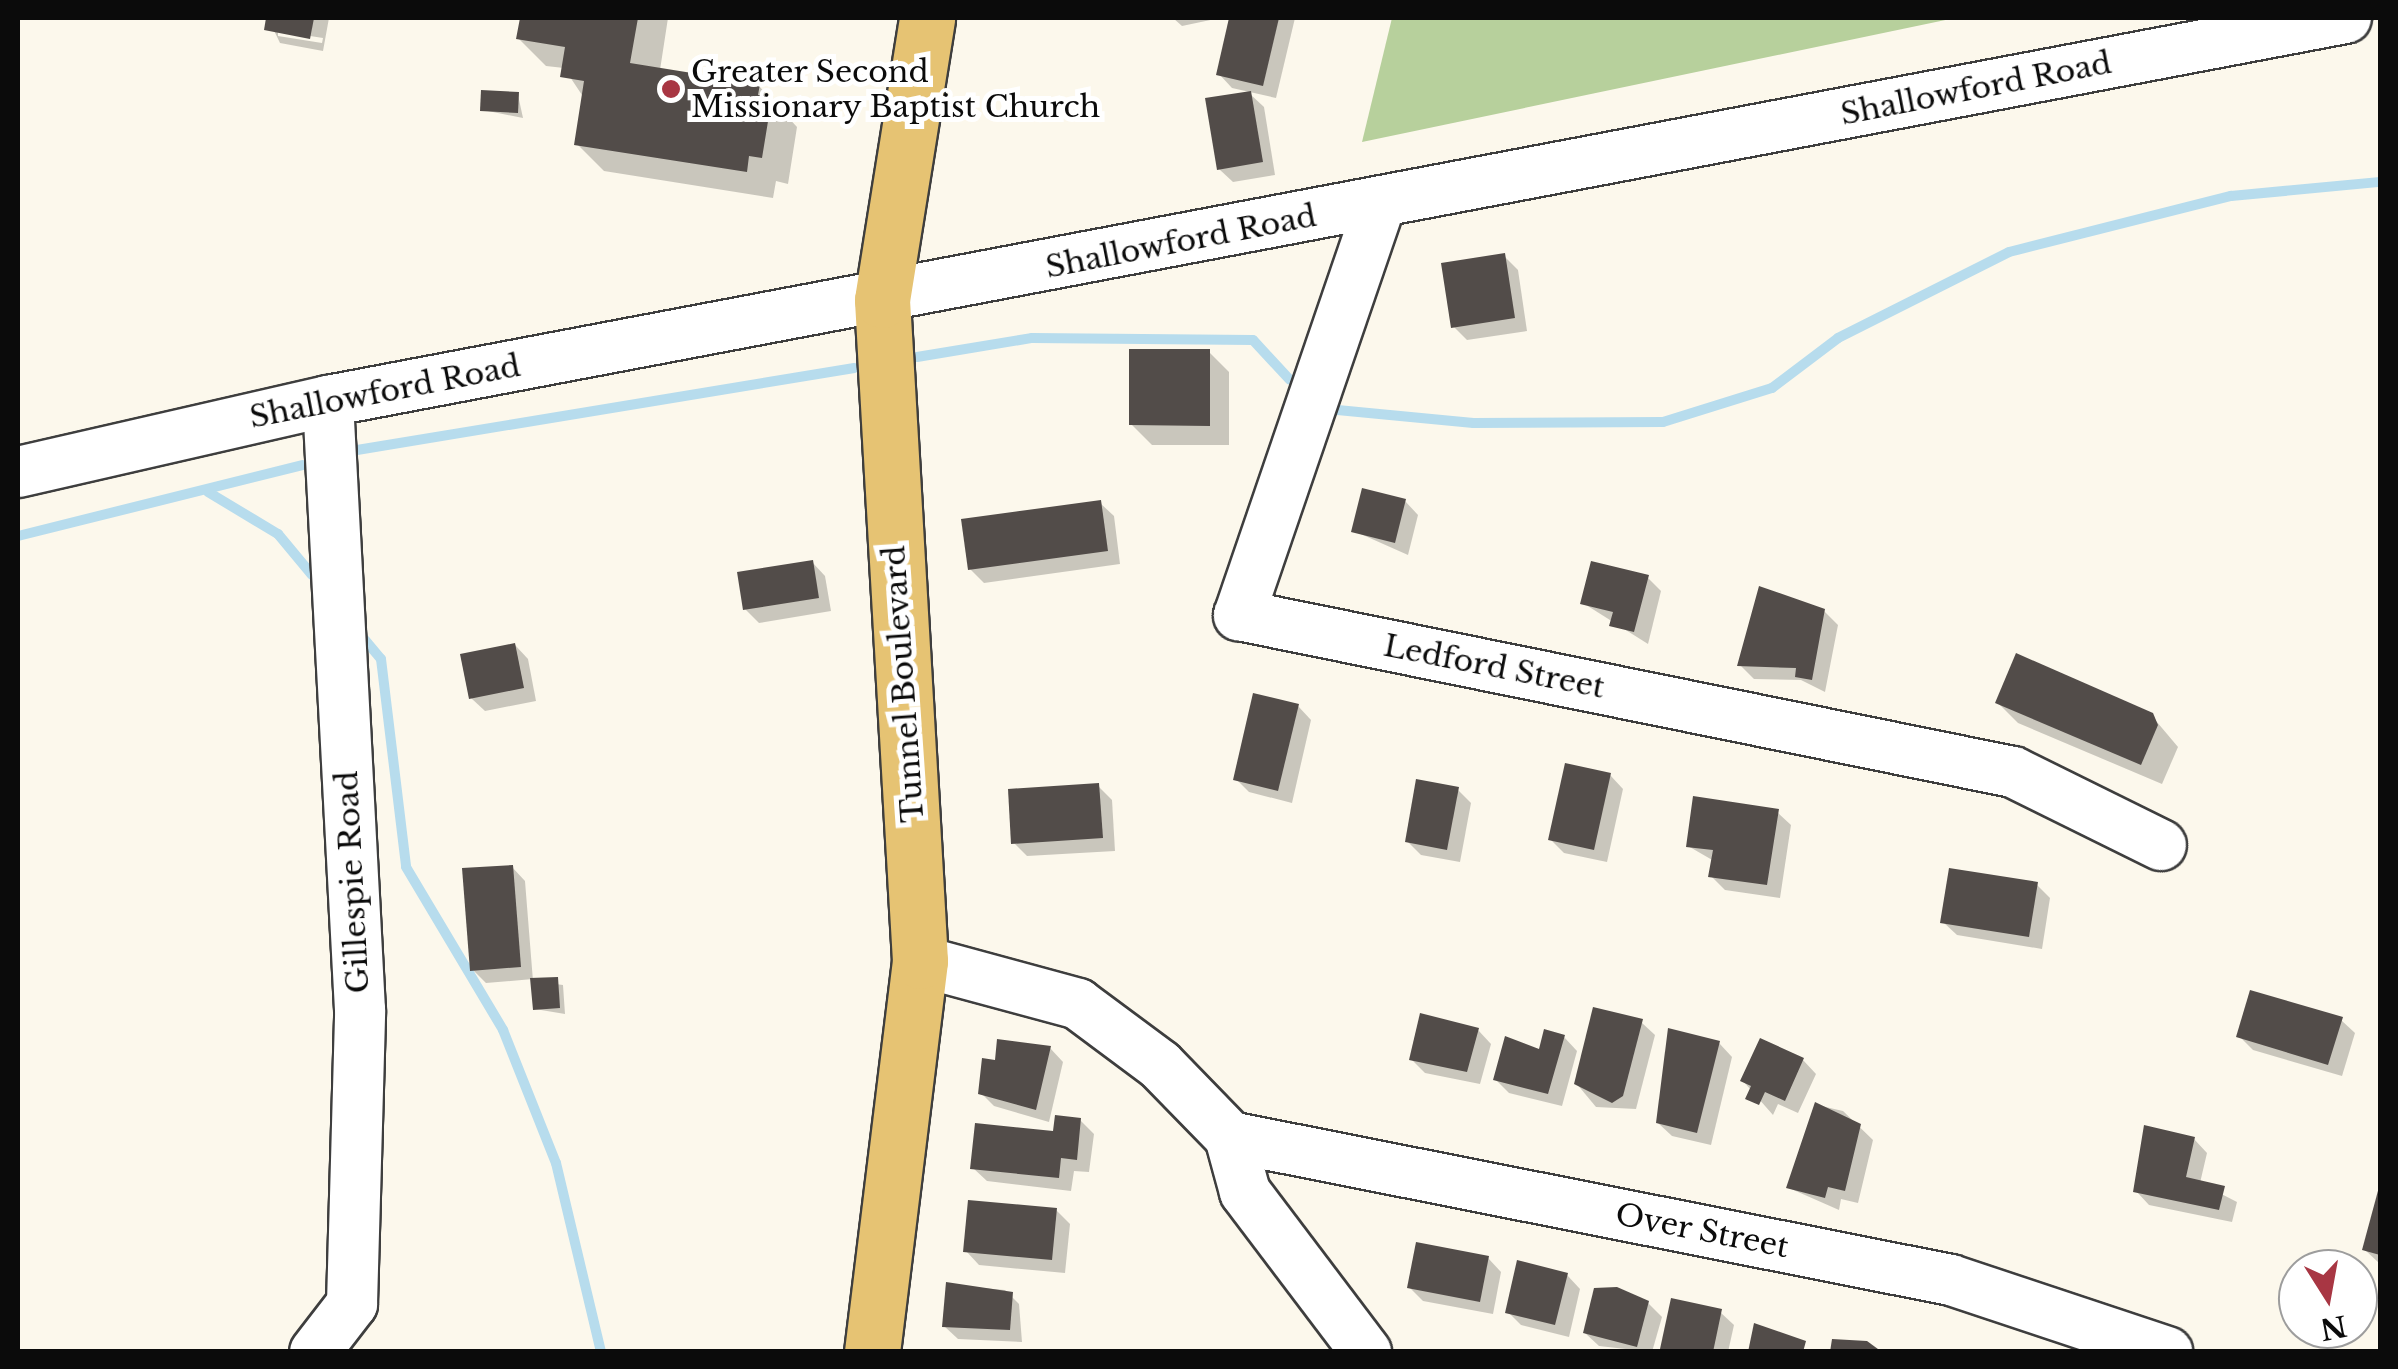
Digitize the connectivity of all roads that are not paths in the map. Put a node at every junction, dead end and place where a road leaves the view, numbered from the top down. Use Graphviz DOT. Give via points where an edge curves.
graph roads {
  1 [pos="928,18"];
  2 [pos="2346,18"];
  3 [pos="1380,204"];
  4 [pos="882,300"];
  5 [pos="328,401"];
  6 [pos="18,472"];
  7 [pos="2161,845"];
  8 [pos="920,961"];
  9 [pos="1230,1137"];
  10 [pos="352,1328"];
  11 [pos="2094,1342"];
  12 [pos="315,1352"];
  13 [pos="872,1352"];
  14 [pos="1366,1352"];
  15 [pos="2167,1352"];
  1 -- 4 [label="main road, Tunnel Boulevard"];
  2 -- 3 [label="street, Shallowford Road"];
  3 -- 4 [label="street, Shallowford Road"];
  3 -- 7 [label="street, Ledford Street" via="1239,615 2013,772"];
  4 -- 5 [label="street, Shallowford Road"];
  4 -- 8 [label="main road, Tunnel Boulevard"];
  5 -- 6 [label="street, Shallowford Road"];
  5 -- 10 [label="street, Gillespie Road" via="360,1010"];
  8 -- 9 [label="street" via="1078,1004 1160,1065"];
  8 -- 13 [label="main road, Tunnel Boulevard"];
  9 -- 11 [label="street, Over Street" via="1951,1280"];
  9 -- 14 [label="street" via="1245,1192"];
  10 -- 12 [label="street, Gillespie Road"];
  11 -- 15 [label="street, Over Street"];
}
